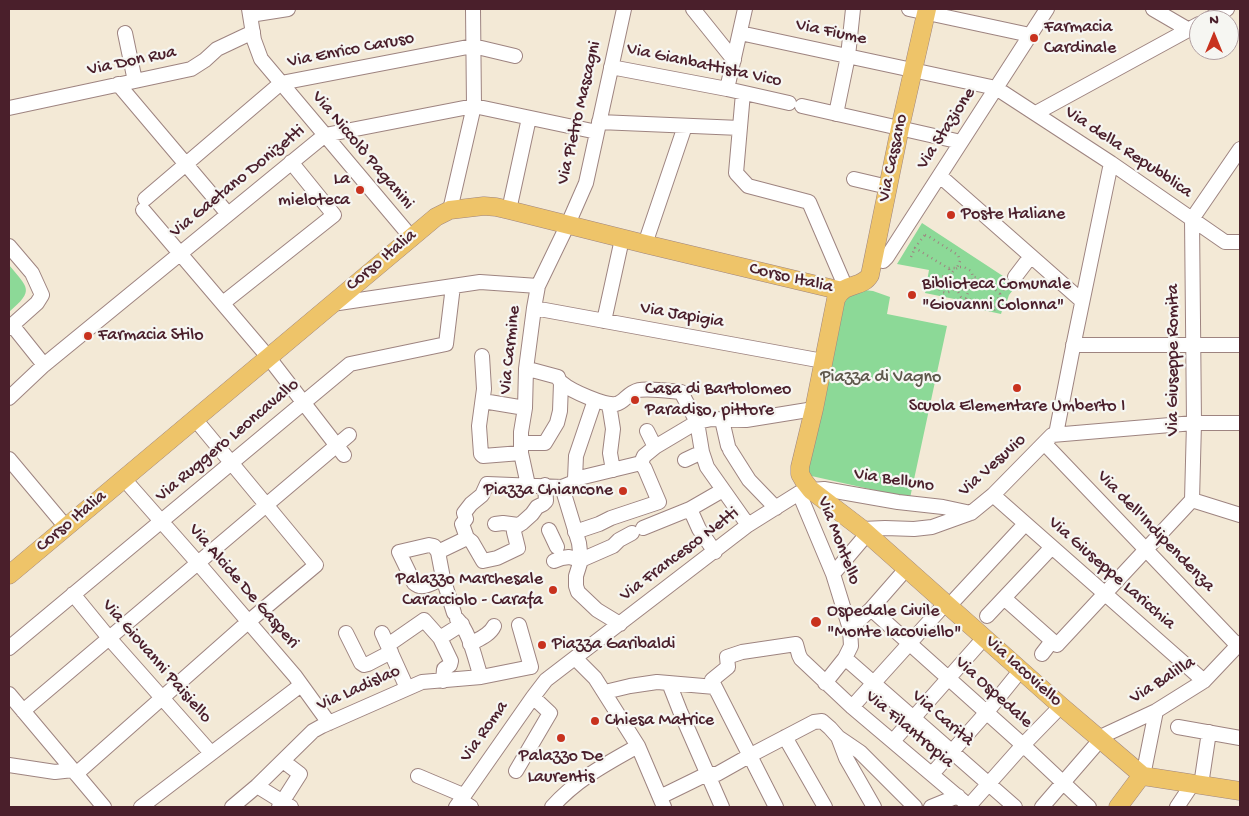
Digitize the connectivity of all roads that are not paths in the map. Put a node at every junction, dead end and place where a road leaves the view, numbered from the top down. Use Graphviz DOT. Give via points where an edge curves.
graph roads {
  1 [pos="288,9"];
  2 [pos="473,9"];
  3 [pos="693,9"];
  4 [pos="745,9"];
  5 [pos="853,9"];
  6 [pos="908,9"];
  7 [pos="1047,9"];
  8 [pos="1153,9"];
  9 [pos="619,10"];
  10 [pos="927,11"];
  11 [pos="250,12"];
  12 [pos="1189,25"];
  13 [pos="1189,30"];
  14 [pos="253,32"];
  15 [pos="125,33"];
  16 [pos="740,33"];
  17 [pos="1030,35"];
  18 [pos="473,46"];
  19 [pos="515,56"];
  20 [pos="848,56"];
  21 [pos="734,60"];
  22 [pos="611,67"];
  23 [pos="914,70"];
  24 [pos="135,80"];
  25 [pos="281,83"];
  26 [pos="118,84"];
  27 [pos="996,88"];
  28 [pos="726,89"];
  29 [pos="743,93"];
  30 [pos="474,106"];
  31 [pos="9,108"];
  32 [pos="836,114"];
  33 [pos="1036,114"];
  34 [pos="529,118"];
  35 [pos="685,126"];
  36 [pos="598,127"];
  37 [pos="740,128"];
  38 [pos="900,128"];
  39 [pos="325,135"];
  40 [pos="961,142"];
  41 [pos="1240,149"];
  42 [pos="291,162"];
  43 [pos="1111,163"];
  44 [pos="187,164"];
  45 [pos="940,176"];
  46 [pos="854,179"];
  47 [pos="888,186"];
  48 [pos="450,210"];
  49 [pos="509,210"];
  50 [pos="228,214"];
  51 [pos="1192,220"];
  52 [pos="568,224"];
  53 [pos="410,237"];
  54 [pos="622,238"];
  55 [pos="1240,242"];
  56 [pos="645,244"];
  57 [pos="9,246"];
  58 [pos="180,254"];
  59 [pos="1031,256"];
  60 [pos="874,259"];
  61 [pos="1015,277"];
  62 [pos="454,286"];
  63 [pos="538,286"];
  64 [pos="844,290"];
  65 [pos="1082,300"];
  66 [pos="222,303"];
  67 [pos="332,304"];
  68 [pos="534,308"];
  69 [pos="604,320"];
  70 [pos="11,326"];
  71 [pos="1073,345"];
  72 [pos="1193,345"];
  73 [pos="1240,345"];
  74 [pos="482,356"];
  75 [pos="269,358"];
  76 [pos="823,361"];
  77 [pos="44,365"];
  78 [pos="526,369"];
  79 [pos="561,383"];
  80 [pos="9,398"];
  81 [pos="595,400"];
  82 [pos="482,401"];
  83 [pos="303,403"];
  84 [pos="609,404"];
  85 [pos="524,408"];
  86 [pos="814,409"];
  87 [pos="196,419"];
  88 [pos="722,420"];
  89 [pos="697,422"];
  90 [pos="1194,423"];
  91 [pos="1240,423"];
  92 [pos="647,431"];
  93 [pos="1056,434"];
  94 [pos="349,435"];
  95 [pos="1045,444"];
  96 [pos="654,447"];
  97 [pos="521,448"];
  98 [pos="341,450"];
  99 [pos="702,452"];
  100 [pos="9,459"];
  101 [pos="685,460"];
  102 [pos="232,462"];
  103 [pos="640,463"];
  104 [pos="613,470"];
  105 [pos="124,479"];
  106 [pos="575,479"];
  107 [pos="528,485"];
  108 [pos="545,485"];
  109 [pos="562,486"];
  110 [pos="723,490"];
  111 [pos="805,492"];
  112 [pos="993,495"];
  113 [pos="1192,500"];
  114 [pos="266,505"];
  115 [pos="776,508"];
  116 [pos="690,509"];
  117 [pos="971,513"];
  118 [pos="1240,515"];
  119 [pos="612,518"];
  120 [pos="161,521"];
  121 [pos="495,524"];
  122 [pos="1025,524"];
  123 [pos="518,525"];
  124 [pos="748,525"];
  125 [pos="66,527"];
  126 [pos="549,530"];
  127 [pos="575,532"];
  128 [pos="864,532"];
  129 [pos="467,538"];
  130 [pos="619,540"];
  131 [pos="1052,547"];
  132 [pos="1146,549"];
  133 [pos="438,552"];
  134 [pos="715,552"];
  135 [pos="581,560"];
  136 [pos="198,563"];
  137 [pos="906,569"];
  138 [pos="833,574"];
  139 [pos="9,575"];
  140 [pos="443,578"];
  141 [pos="1105,593"];
  142 [pos="73,594"];
  143 [pos="1004,598"];
  144 [pos="947,605"];
  145 [pos="870,609"];
  146 [pos="987,616"];
  147 [pos="458,618"];
  148 [pos="248,622"];
  149 [pos="620,624"];
  150 [pos="519,625"];
  151 [pos="494,626"];
  152 [pos="850,629"];
  153 [pos="346,633"];
  154 [pos="109,638"];
  155 [pos="440,638"];
  156 [pos="984,638"];
  157 [pos="1055,643"];
  158 [pos="387,644"];
  159 [pos="470,644"];
  160 [pos="910,644"];
  161 [pos="1239,644"];
  162 [pos="9,648"];
  163 [pos="1042,654"];
  164 [pos="575,658"];
  165 [pos="841,660"];
  166 [pos="531,667"];
  167 [pos="1020,671"];
  168 [pos="481,678"];
  169 [pos="948,679"];
  170 [pos="443,680"];
  171 [pos="546,680"];
  172 [pos="1204,680"];
  173 [pos="669,683"];
  174 [pos="713,683"];
  175 [pos="825,683"];
  176 [pos="874,684"];
  177 [pos="301,685"];
  178 [pos="407,688"];
  179 [pos="605,692"];
  180 [pos="9,694"];
  181 [pos="533,697"];
  182 [pos="162,698"];
  183 [pos="1061,706"];
  184 [pos="852,707"];
  185 [pos="23,711"];
  186 [pos="1156,711"];
  187 [pos="986,713"];
  188 [pos="913,719"];
  189 [pos="329,723"];
  190 [pos="1178,727"];
  191 [pos="1209,732"];
  192 [pos="785,737"];
  193 [pos="838,737"];
  194 [pos="1240,738"];
  195 [pos="1099,739"];
  196 [pos="893,741"];
  197 [pos="1023,745"];
  198 [pos="638,746"];
  199 [pos="951,752"];
  200 [pos="211,753"];
  201 [pos="749,756"];
  202 [pos="283,761"];
  203 [pos="9,765"];
  204 [pos="516,771"];
  205 [pos="74,772"];
  206 [pos="707,774"];
  207 [pos="932,774"];
  208 [pos="1143,775"];
  209 [pos="418,776"];
  210 [pos="1063,783"];
  211 [pos="990,784"];
  212 [pos="1197,784"];
  213 [pos="257,786"];
  214 [pos="1240,790"];
  215 [pos="958,796"];
  216 [pos="463,802"];
  217 [pos="662,802"];
  218 [pos="559,804"];
  219 [pos="284,805"];
  220 [pos="104,807"];
  221 [pos="141,807"];
  222 [pos="232,807"];
  223 [pos="722,807"];
  224 [pos="776,807"];
  225 [pos="825,807"];
  226 [pos="874,807"];
  227 [pos="915,807"];
  228 [pos="931,807"];
  229 [pos="969,807"];
  230 [pos="1015,807"];
  231 [pos="1042,807"];
  232 [pos="1089,807"];
  233 [pos="1118,807"];
  234 [pos="1177,807"];
  1 -- 11 [label="street"];
  2 -- 18 [label="street"];
  3 -- 21 [label="street"];
  4 -- 16 [label="street"];
  5 -- 20 [label="street"];
  6 -- 10 [label="street"];
  7 -- 17 [label="street, Via Stazione"];
  8 -- 12 [label="street"];
  9 -- 22 [label="street, Via Pietro Mascagni"];
  10 -- 17 [label="street"];
  10 -- 23 [label="main road, Via Cassano"];
  11 -- 14 [label="street, Via Niccolò Paganini"];
  13 -- 33 [label="street"];
  14 -- 24 [label="street, Via Don Rua" via="217,49 191,70"];
  14 -- 25 [label="street, Via Niccolò Paganini" via="261,59"];
  15 -- 24 [label="street"];
  16 -- 20 [label="street, Via Fiume"];
  16 -- 21 [label="street"];
  17 -- 27 [label="street, Via Stazione"];
  18 -- 19 [label="street, Via Enrico Caruso"];
  18 -- 25 [label="street, Via Enrico Caruso"];
  18 -- 30 [label="street"];
  20 -- 23 [label="street, Via Fiume"];
  20 -- 32 [label="street"];
  21 -- 28 [label="street"];
  22 -- 28 [label="street, Via Gianbattista Vico"];
  22 -- 36 [label="street, Via Pietro Mascagni"];
  23 -- 27 [label="street, Via Fiume"];
  23 -- 38 [label="main road, Via Cassano"];
  24 -- 26 [label="street, Via Don Rua"];
  25 -- 39 [label="street, Via Niccolò Paganini"];
  25 -- 44 [label="street, Via Enrico Caruso"];
  26 -- 31 [label="street, Via Don Rua"];
  26 -- 44 [label="street"];
  27 -- 33 [label="street, Via della Repubblica"];
  27 -- 40 [label="street, Via Stazione"];
  28 -- 29 [label="street, Via Gianbattista Vico"];
  29 -- 32 [label="street, Via Gianbattista Vico"];
  29 -- 37 [label="street"];
  30 -- 34 [label="street, Via Gaetano Donizetti"];
  30 -- 39 [label="street, Via Gaetano Donizetti"];
  30 -- 48 [label="street"];
  32 -- 38 [label="street, Via Gianbattista Vico"];
  33 -- 43 [label="street, Via della Repubblica"];
  34 -- 36 [label="street, Via Gaetano Donizetti"];
  34 -- 49 [label="street"];
  35 -- 36 [label="street, Via Gaetano Donizetti"];
  35 -- 37 [label="street, Via Gaetano Donizetti"];
  35 -- 56 [label="street"];
  36 -- 52 [label="street, Via Pietro Mascagni" via="586,183"];
  37 -- 64 [label="street" via="736,173 748,186 809,202"];
  38 -- 40 [label="street, Via Gianbattista Vico"];
  38 -- 47 [label="main road, Via Cassano"];
  39 -- 42 [label="street, Via Gaetano Donizetti"];
  39 -- 53 [label="street, Via Niccolò Paganini"];
  40 -- 45 [label="street, Via Stazione"];
  41 -- 51 [label="street"];
  42 -- 50 [label="street, Via Gaetano Donizetti"];
  42 -- 66 [label="street" via="334,215"];
  43 -- 51 [label="street, Via della Repubblica"];
  43 -- 65 [label="street"];
  44 -- 50 [label="street"];
  44 -- 58 [label="street, Via Enrico Caruso" via="144,205"];
  45 -- 59 [label="street"];
  45 -- 60 [label="street, Via Stazione" via="887,257 883,261"];
  46 -- 47 [label="street"];
  47 -- 60 [label="main road, Via Cassano"];
  48 -- 49 [label="main road, Corso Italia" via="484,206"];
  48 -- 53 [label="main road, Corso Italia"];
  49 -- 52 [label="main road, Corso Italia"];
  50 -- 58 [label="street, Via Gaetano Donizetti"];
  51 -- 55 [label="street, Via della Repubblica" via="1225,242"];
  51 -- 72 [label="street, Via Giuseppe Romita"];
  52 -- 54 [label="main road, Corso Italia"];
  52 -- 63 [label="street, Via Carmine"];
  53 -- 67 [label="main road, Corso Italia"];
  54 -- 56 [label="main road, Corso Italia"];
  54 -- 69 [label="street"];
  56 -- 64 [label="main road, Corso Italia"];
  57 -- 70 [label="street" via="32,273 42,295 38,303"];
  58 -- 66 [label="street"];
  58 -- 77 [label="street, Via Gaetano Donizetti"];
  59 -- 61 [label="street"];
  59 -- 65 [label="street"];
  60 -- 64 [label="main road, Via Cassano" via="869,278"];
  62 -- 63 [label="street" via="480,282"];
  62 -- 67 [label="street"];
  62 -- 83 [label="street, Via Ruggero Leoncavallo" via="446,344 350,364"];
  63 -- 68 [label="street, Via Carmine"];
  64 -- 76 [label="main road" via="836,300"];
  65 -- 71 [label="street"];
  66 -- 75 [label="street"];
  67 -- 75 [label="main road, Corso Italia"];
  68 -- 69 [label="street, Via Japigia"];
  68 -- 78 [label="street, Via Carmine"];
  69 -- 76 [label="street, Via Japigia"];
  70 -- 77 [label="street"];
  71 -- 72 [label="street"];
  71 -- 93 [label="street"];
  72 -- 73 [label="street"];
  72 -- 90 [label="street, Via Giuseppe Romita"];
  74 -- 82 [label="street"];
  75 -- 83 [label="street"];
  75 -- 87 [label="main road, Corso Italia"];
  76 -- 86 [label="main road"];
  77 -- 80 [label="street, Via Gaetano Donizetti"];
  78 -- 79 [label="street" via="558,377"];
  78 -- 85 [label="street, Via Carmine"];
  79 -- 81 [label="street"];
  79 -- 97 [label="street" via="557,423 545,442"];
  81 -- 84 [label="street"];
  81 -- 106 [label="street" via="576,456"];
  82 -- 85 [label="street"];
  82 -- 97 [label="street" via="479,426 482,455"];
  83 -- 98 [label="street"];
  83 -- 102 [label="street, Via Ruggero Leoncavallo"];
  84 -- 89 [label="street" via="618,404 640,390 681,392"];
  84 -- 104 [label="street"];
  85 -- 97 [label="street, Via Carmine"];
  86 -- 88 [label="street" via="777,423"];
  86 -- 111 [label="main road, Via Iacoviello" via="800,467"];
  87 -- 102 [label="street"];
  87 -- 105 [label="main road, Corso Italia"];
  88 -- 89 [label="street"];
  88 -- 115 [label="street" via="729,448 749,480"];
  89 -- 96 [label="street"];
  89 -- 99 [label="street"];
  90 -- 91 [label="street"];
  90 -- 93 [label="street"];
  90 -- 113 [label="street, Via Giuseppe Romita"];
  92 -- 96 [label="street"];
  93 -- 95 [label="street, Via Vesuvio"];
  94 -- 98 [label="street"];
  95 -- 112 [label="street, Via Vesuvio"];
  95 -- 132 [label="street, Via dell'Indipendenza"];
  96 -- 103 [label="street"];
  97 -- 107 [label="street, Via Carmine"];
  98 -- 114 [label="street"];
  99 -- 101 [label="street"];
  99 -- 110 [label="street" via="707,467"];
  100 -- 125 [label="street"];
  102 -- 114 [label="street"];
  102 -- 120 [label="street, Via Ruggero Leoncavallo"];
  103 -- 104 [label="street"];
  103 -- 119 [label="street" via="659,502"];
  104 -- 106 [label="street"];
  105 -- 120 [label="street, Via Alcide De Gasperi"];
  105 -- 125 [label="main road, Corso Italia"];
  106 -- 109 [label="street"];
  107 -- 108 [label="street"];
  107 -- 129 [label="street" via="487,484 482,495 464,512 466,519 462,524"];
  108 -- 109 [label="street"];
  108 -- 123 [label="street" via="546,501"];
  109 -- 127 [label="street"];
  110 -- 116 [label="street"];
  110 -- 124 [label="street"];
  111 -- 115 [label="street, Via Francesco Netti"];
  111 -- 117 [label="street, Via Belluno" via="841,491"];
  111 -- 128 [label="main road, Via Iacoviello"];
  111 -- 138 [label="street, Via Montello"];
  112 -- 117 [label="street, Via Vesuvio"];
  112 -- 122 [label="street, Via Giuseppe Laricchia"];
  113 -- 118 [label="street"];
  113 -- 132 [label="street"];
  114 -- 136 [label="street"];
  114 -- 148 [label="street" via="316,565"];
  115 -- 124 [label="street, Via Francesco Netti"];
  116 -- 130 [label="street"];
  116 -- 134 [label="street"];
  117 -- 128 [label="street, Via Vesuvio" via="932,527"];
  119 -- 127 [label="street"];
  119 -- 130 [label="street"];
  120 -- 136 [label="street, Via Alcide De Gasperi"];
  120 -- 142 [label="street, Via Ruggero Leoncavallo"];
  121 -- 123 [label="street"];
  122 -- 131 [label="street, Via Giuseppe Laricchia"];
  122 -- 144 [label="street"];
  123 -- 129 [label="street" via="514,528 518,548 487,561 483,561"];
  124 -- 134 [label="street, Via Francesco Netti"];
  125 -- 139 [label="main road, Corso Italia"];
  126 -- 135 [label="street" via="558,555"];
  127 -- 135 [label="street"];
  128 -- 137 [label="main road, Via Iacoviello"];
  128 -- 138 [label="street"];
  129 -- 133 [label="street"];
  130 -- 135 [label="street" via="613,546"];
  131 -- 141 [label="street, Via Giuseppe Laricchia"];
  131 -- 143 [label="street"];
  132 -- 141 [label="street"];
  132 -- 161 [label="street, Via dell'Indipendenza"];
  133 -- 140 [label="street"];
  133 -- 140 [label="street" via="434,546 399,552 417,586 423,587"];
  134 -- 149 [label="street, Via Francesco Netti"];
  135 -- 149 [label="street" via="576,576 578,592 597,610"];
  136 -- 148 [label="street, Via Alcide De Gasperi"];
  136 -- 154 [label="street"];
  137 -- 144 [label="main road, Via Iacoviello"];
  137 -- 145 [label="street"];
  138 -- 152 [label="street, Via Montello"];
  140 -- 147 [label="street"];
  141 -- 157 [label="street"];
  141 -- 172 [label="street, Via Giuseppe Laricchia"];
  142 -- 154 [label="street, Via Giovanni Paisiello"];
  142 -- 162 [label="street, Via Ruggero Leoncavallo"];
  143 -- 146 [label="street"];
  143 -- 157 [label="street"];
  144 -- 156 [label="main road, Via Iacoviello"];
  144 -- 160 [label="street"];
  145 -- 152 [label="street"];
  145 -- 160 [label="street, Via Ospedale"];
  147 -- 155 [label="street"];
  147 -- 159 [label="street"];
  148 -- 177 [label="street, Via Alcide De Gasperi"];
  148 -- 182 [label="street"];
  149 -- 164 [label="street, Via Francesco Netti"];
  150 -- 166 [label="street"];
  151 -- 159 [label="street" via="489,634"];
  152 -- 165 [label="street, Via Montello" via="851,646"];
  153 -- 158 [label="street" via="364,665"];
  154 -- 182 [label="street, Via Giovanni Paisiello"];
  154 -- 185 [label="street"];
  155 -- 158 [label="street" via="424,620"];
  155 -- 170 [label="street" via="451,661 444,669"];
  156 -- 167 [label="main road, Via Iacoviello"];
  156 -- 169 [label="street"];
  157 -- 163 [label="street"];
  158 -- 178 [label="street"];
  159 -- 168 [label="street"];
  160 -- 169 [label="street, Via Ospedale"];
  160 -- 176 [label="street"];
  161 -- 172 [label="street, Via Balilla"];
  164 -- 171 [label="street, Via Francesco Netti"];
  164 -- 179 [label="street"];
  165 -- 175 [label="street, Via Montello"];
  165 -- 176 [label="street, Via Carità"];
  166 -- 168 [label="street, Via Ladislao"];
  166 -- 171 [label="street"];
  167 -- 183 [label="main road, Via Iacoviello"];
  167 -- 187 [label="street"];
  168 -- 170 [label="street, Via Ladislao"];
  169 -- 187 [label="street, Via Ospedale"];
  169 -- 188 [label="street"];
  170 -- 178 [label="street, Via Ladislao" via="422,682"];
  171 -- 181 [label="street, Via Roma"];
  172 -- 186 [label="street, Via Balilla"];
  173 -- 174 [label="street"];
  173 -- 179 [label="street" via="657,682"];
  173 -- 206 [label="street"];
  174 -- 175 [label="street, Via Filantropia" via="728,667 727,657 796,644 801,659"];
  174 -- 201 [label="street"];
  175 -- 184 [label="street, Via Filantropia"];
  176 -- 184 [label="street"];
  176 -- 188 [label="street, Via Carità"];
  177 -- 189 [label="street, Via Alcide De Gasperi"];
  177 -- 200 [label="street"];
  178 -- 189 [label="street, Via Ladislao"];
  179 -- 198 [label="street"];
  180 -- 185 [label="street"];
  181 -- 204 [label="street" via="550,714"];
  181 -- 216 [label="street, Via Roma"];
  182 -- 200 [label="street, Via Giovanni Paisiello"];
  182 -- 205 [label="street"];
  183 -- 195 [label="main road, Via Iacoviello"];
  183 -- 197 [label="street"];
  184 -- 196 [label="street, Via Filantropia"];
  185 -- 205 [label="street"];
  186 -- 195 [label="street, Via Balilla"];
  186 -- 208 [label="street"];
  187 -- 197 [label="street, Via Ospedale"];
  187 -- 199 [label="street"];
  188 -- 196 [label="street"];
  188 -- 199 [label="street, Via Carità"];
  189 -- 202 [label="street, Via Ladislao" via="314,731"];
  190 -- 191 [label="street"];
  191 -- 194 [label="street"];
  191 -- 212 [label="street"];
  192 -- 193 [label="street" via="822,721"];
  192 -- 201 [label="street"];
  192 -- 225 [label="street"];
  193 -- 226 [label="street"];
  193 -- 227 [label="street" via="860,752"];
  195 -- 208 [label="main road, Via Iacoviello"];
  195 -- 210 [label="street"];
  196 -- 207 [label="street, Via Filantropia"];
  197 -- 210 [label="street, Via Ospedale"];
  197 -- 211 [label="street"];
  198 -- 217 [label="street"];
  198 -- 218 [label="street" via="589,774"];
  199 -- 207 [label="street"];
  199 -- 211 [label="street, Via Carità"];
  200 -- 221 [label="street"];
  201 -- 206 [label="street" via="717,774"];
  201 -- 224 [label="street"];
  202 -- 213 [label="street, Via Ladislao"];
  202 -- 219 [label="street" via="300,774"];
  203 -- 205 [label="street"];
  205 -- 220 [label="street"];
  206 -- 217 [label="street"];
  206 -- 223 [label="street"];
  207 -- 215 [label="street, Via Filantropia"];
  208 -- 212 [label="main road"];
  208 -- 233 [label="main road"];
  209 -- 216 [label="street"];
  210 -- 231 [label="street"];
  210 -- 232 [label="street, Via Ospedale"];
  211 -- 229 [label="street"];
  211 -- 230 [label="street, Via Carità"];
  212 -- 214 [label="main road"];
  212 -- 234 [label="street"];
  213 -- 219 [label="street"];
  213 -- 222 [label="street, Via Ladislao"];
  215 -- 228 [label="street"];
  215 -- 229 [label="street, Via Filantropia"];
}
